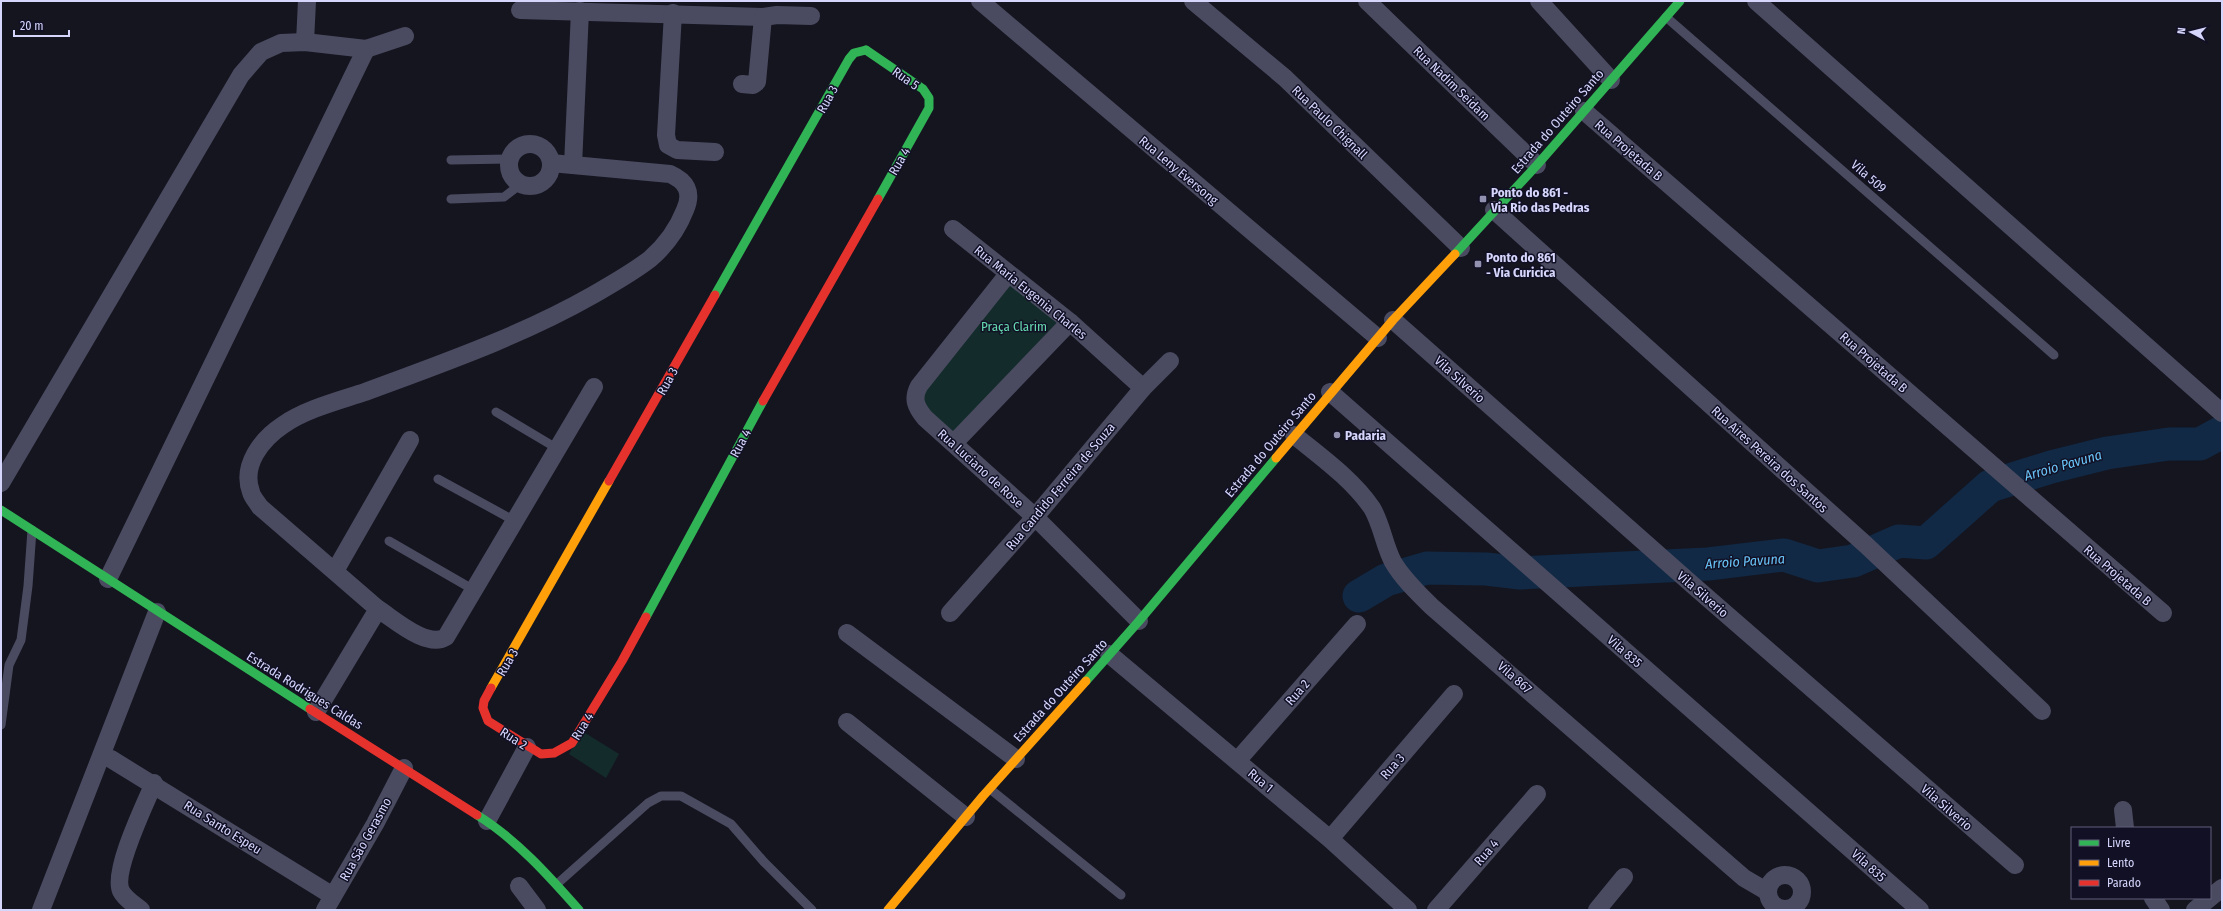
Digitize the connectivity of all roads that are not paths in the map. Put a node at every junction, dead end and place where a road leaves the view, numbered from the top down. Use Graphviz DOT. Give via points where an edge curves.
graph roads {
  1 [pos="307,1"];
  2 [pos="980,1"];
  3 [pos="1193,1"];
  4 [pos="1367,1"];
  5 [pos="1539,1"];
  6 [pos="1680,1"];
  7 [pos="1756,1"];
  8 [pos="520,10"];
  9 [pos="580,11"];
  10 [pos="673,13"];
  11 [pos="811,16"];
  12 [pos="763,17"];
  13 [pos="1666,17"];
  14 [pos="405,36"];
  15 [pos="305,42"];
  16 [pos="366,49"];
  17 [pos="866,50"];
  18 [pos="1611,80"];
  19 [pos="742,84"];
  20 [pos="1584,111"];
  21 [pos="925,116"];
  22 [pos="715,152"];
  23 [pos="509,159"];
  24 [pos="451,160"];
  25 [pos="551,163"];
  26 [pos="572,165"];
  27 [pos="1537,165"];
  28 [pos="521,184"];
  29 [pos="451,199"];
  30 [pos="1494,210"];
  31 [pos="953,230"];
  32 [pos="1461,248"];
  33 [pos="1008,274"];
  34 [pos="1393,320"];
  35 [pos="1070,322"];
  36 [pos="1378,338"];
  37 [pos="2054,355"];
  38 [pos="1170,361"];
  39 [pos="594,387"];
  40 [pos="1143,388"];
  41 [pos="1330,392"];
  42 [pos="496,412"];
  43 [pos="2222,413"];
  44 [pos="1294,435"];
  45 [pos="410,440"];
  46 [pos="954,443"];
  47 [pos="558,449"];
  48 [pos="438,479"];
  49 [pos="1,483"];
  50 [pos="1,510"];
  51 [pos="1035,517"];
  52 [pos="515,521"];
  53 [pos="32,529"];
  54 [pos="389,541"];
  55 [pos="335,571"];
  56 [pos="108,579"];
  57 [pos="474,590"];
  58 [pos="378,609"];
  59 [pos="157,612"];
  60 [pos="950,613"];
  61 [pos="2163,613"];
  62 [pos="1139,620"];
  63 [pos="1357,624"];
  64 [pos="847,633"];
  65 [pos="1109,654"];
  66 [pos="1454,694"];
  67 [pos="2042,711"];
  68 [pos="316,712"];
  69 [pos="488,721"];
  70 [pos="847,722"];
  71 [pos="1,725"];
  72 [pos="534,750"];
  73 [pos="1016,758"];
  74 [pos="111,759"];
  75 [pos="1237,761"];
  76 [pos="404,768"];
  77 [pos="154,783"];
  78 [pos="990,789"];
  79 [pos="1537,794"];
  80 [pos="2123,810"];
  81 [pos="966,817"];
  82 [pos="486,821"];
  83 [pos="2125,827"];
  84 [pos="1330,839"];
  85 [pos="2015,865"];
  86 [pos="1624,878"];
  87 [pos="557,884"];
  88 [pos="519,886"];
  89 [pos="2222,888"];
  90 [pos="1768,892"];
  91 [pos="1121,895"];
  92 [pos="2211,897"];
  93 [pos="2155,899"];
  94 [pos="2208,899"];
  95 [pos="329,903"];
  96 [pos="41,910"];
  97 [pos="141,910"];
  98 [pos="537,910"];
  99 [pos="579,910"];
  100 [pos="812,910"];
  101 [pos="888,910"];
  102 [pos="1408,910"];
  103 [pos="1436,910"];
  104 [pos="1597,910"];
  105 [pos="1920,910"];
  106 [pos="2161,910"];
  107 [pos="2195,910"];
  1 -- 15 [label="street"];
  2 -- 36 [label="street, Rua Leny Eversong"];
  3 -- 32 [label="street, Rua Paulo Chignall" via="1285,78"];
  4 -- 27 [label="street, Rua Nadim Seidam"];
  5 -- 18 [label="street"];
  6 -- 13 [label="street, Estrada do Outeiro Santo"];
  7 -- 43 [label="street"];
  8 -- 9 [label="street"];
  9 -- 10 [label="street"];
  9 -- 26 [label="street"];
  10 -- 12 [label="street"];
  10 -- 22 [label="street" via="666,128 668,145 677,150"];
  11 -- 12 [label="street"];
  12 -- 19 [label="street" via="757,82 753,85"];
  13 -- 18 [label="street, Estrada do Outeiro Santo"];
  13 -- 37 [label="lane, Vila 509"];
  14 -- 16 [label="street"];
  15 -- 16 [label="street"];
  15 -- 49 [label="street" via="281,43 261,52 241,74"];
  16 -- 56 [label="street"];
  17 -- 21 [label="street, Rua 5" via="928,94 930,102"];
  17 -- 69 [label="street, Rua 3" via="854,53 849,59 484,701 483,708"];
  18 -- 20 [label="street, Estrada do Outeiro Santo"];
  20 -- 27 [label="street, Estrada do Outeiro Santo"];
  20 -- 61 [label="street, Rua Projetada B"];
  21 -- 72 [label="street, Rua 4" via="757,412 622,661 572,743 554,753"];
  23 -- 24 [label="lane"];
  23 -- 25 [label="street" via="517,148 532,144 545,150"];
  23 -- 28 [label="street" via="510,174"];
  25 -- 26 [label="street"];
  25 -- 28 [label="street" via="550,170 542,182 528,186"];
  26 -- 55 [label="street" via="670,174 681,178 687,187 689,198 669,239 625,277 564,311 467,355 315,410 283,425 260,445 249,467 251,493 260,507"];
  27 -- 30 [label="street, Estrada do Outeiro Santo"];
  28 -- 29 [label="lane" via="504,197"];
  30 -- 32 [label="street, Estrada do Outeiro Santo"];
  30 -- 67 [label="street, Rua Aires Pereira dos Santos" via="1866,545"];
  31 -- 33 [label="street, Rua Maria Eugenia Charles"];
  32 -- 34 [label="street, Estrada do Outeiro Santo"];
  33 -- 35 [label="street, Rua Maria Eugenia Charles"];
  33 -- 46 [label="street, Rua Luciano de Rose" via="920,386 915,396 915,402 922,413"];
  34 -- 36 [label="street, Estrada do Outeiro Santo"];
  34 -- 85 [label="street, Vila Silverio"];
  35 -- 40 [label="street, Rua Maria Eugenia Charles"];
  35 -- 46 [label="street"];
  36 -- 41 [label="street, Estrada do Outeiro Santo"];
  38 -- 40 [label="street, Rua Candido Ferreira de Souza"];
  39 -- 47 [label="street"];
  40 -- 51 [label="street, Rua Candido Ferreira de Souza"];
  41 -- 44 [label="street, Estrada do Outeiro Santo"];
  41 -- 105 [label="street, Vila 835"];
  42 -- 47 [label="lane"];
  44 -- 62 [label="street, Estrada do Outeiro Santo" via="1276,460"];
  44 -- 90 [label="street, Vila 867" via="1335,468 1371,508 1379,522 1393,562 1411,586 1431,606 1744,878"];
  45 -- 55 [label="street"];
  46 -- 51 [label="street, Rua Luciano de Rose"];
  47 -- 52 [label="street"];
  48 -- 52 [label="lane"];
  50 -- 53 [label="street, Estrada Rodrigues Caldas"];
  51 -- 60 [label="street, Rua Candido Ferreira de Souza"];
  51 -- 62 [label="street, Rua Luciano de Rose"];
  52 -- 57 [label="street"];
  53 -- 56 [label="street, Estrada Rodrigues Caldas"];
  53 -- 71 [label="lane" via="28,586 20,640 9,665"];
  54 -- 57 [label="lane"];
  55 -- 58 [label="street"];
  56 -- 59 [label="street, Estrada Rodrigues Caldas"];
  57 -- 58 [label="street" via="446,637 439,641 432,641 415,633"];
  58 -- 68 [label="street"];
  59 -- 68 [label="street, Estrada Rodrigues Caldas"];
  59 -- 96 [label="street"];
  62 -- 65 [label="street, Estrada do Outeiro Santo"];
  63 -- 75 [label="street, Rua 2"];
  64 -- 73 [label="street"];
  65 -- 73 [label="street, Estrada do Outeiro Santo"];
  65 -- 75 [label="street, Rua 1"];
  66 -- 84 [label="street, Rua 3"];
  68 -- 76 [label="street, Estrada Rodrigues Caldas"];
  69 -- 72 [label="street, Rua 2"];
  70 -- 81 [label="street"];
  72 -- 82 [label="street"];
  73 -- 78 [label="street, Estrada do Outeiro Santo"];
  74 -- 77 [label="street, Rua Santo Espeu"];
  75 -- 84 [label="street, Rua 1"];
  76 -- 82 [label="street, Estrada Rodrigues Caldas"];
  76 -- 95 [label="street, Rua São Gerasmo"];
  77 -- 95 [label="street, Rua Santo Espeu"];
  77 -- 97 [label="street" via="125,854 120,878 121,891"];
  78 -- 81 [label="street, Estrada do Outeiro Santo"];
  78 -- 91 [label="lane"];
  79 -- 103 [label="street, Rua 4"];
  80 -- 83 [label="street"];
  81 -- 101 [label="street, Estrada do Outeiro Santo"];
  82 -- 87 [label="street, Estrada Rodrigues Caldas"];
  84 -- 102 [label="street, Rua 1"];
  86 -- 104 [label="street"];
  87 -- 99 [label="street, Estrada Rodrigues Caldas"];
  87 -- 100 [label="lane" via="648,803 661,796 681,796 731,824 764,862"];
  88 -- 98 [label="street"];
  89 -- 92 [label="street"];
  93 -- 106 [label="street"];
  94 -- 107 [label="street"];
}
